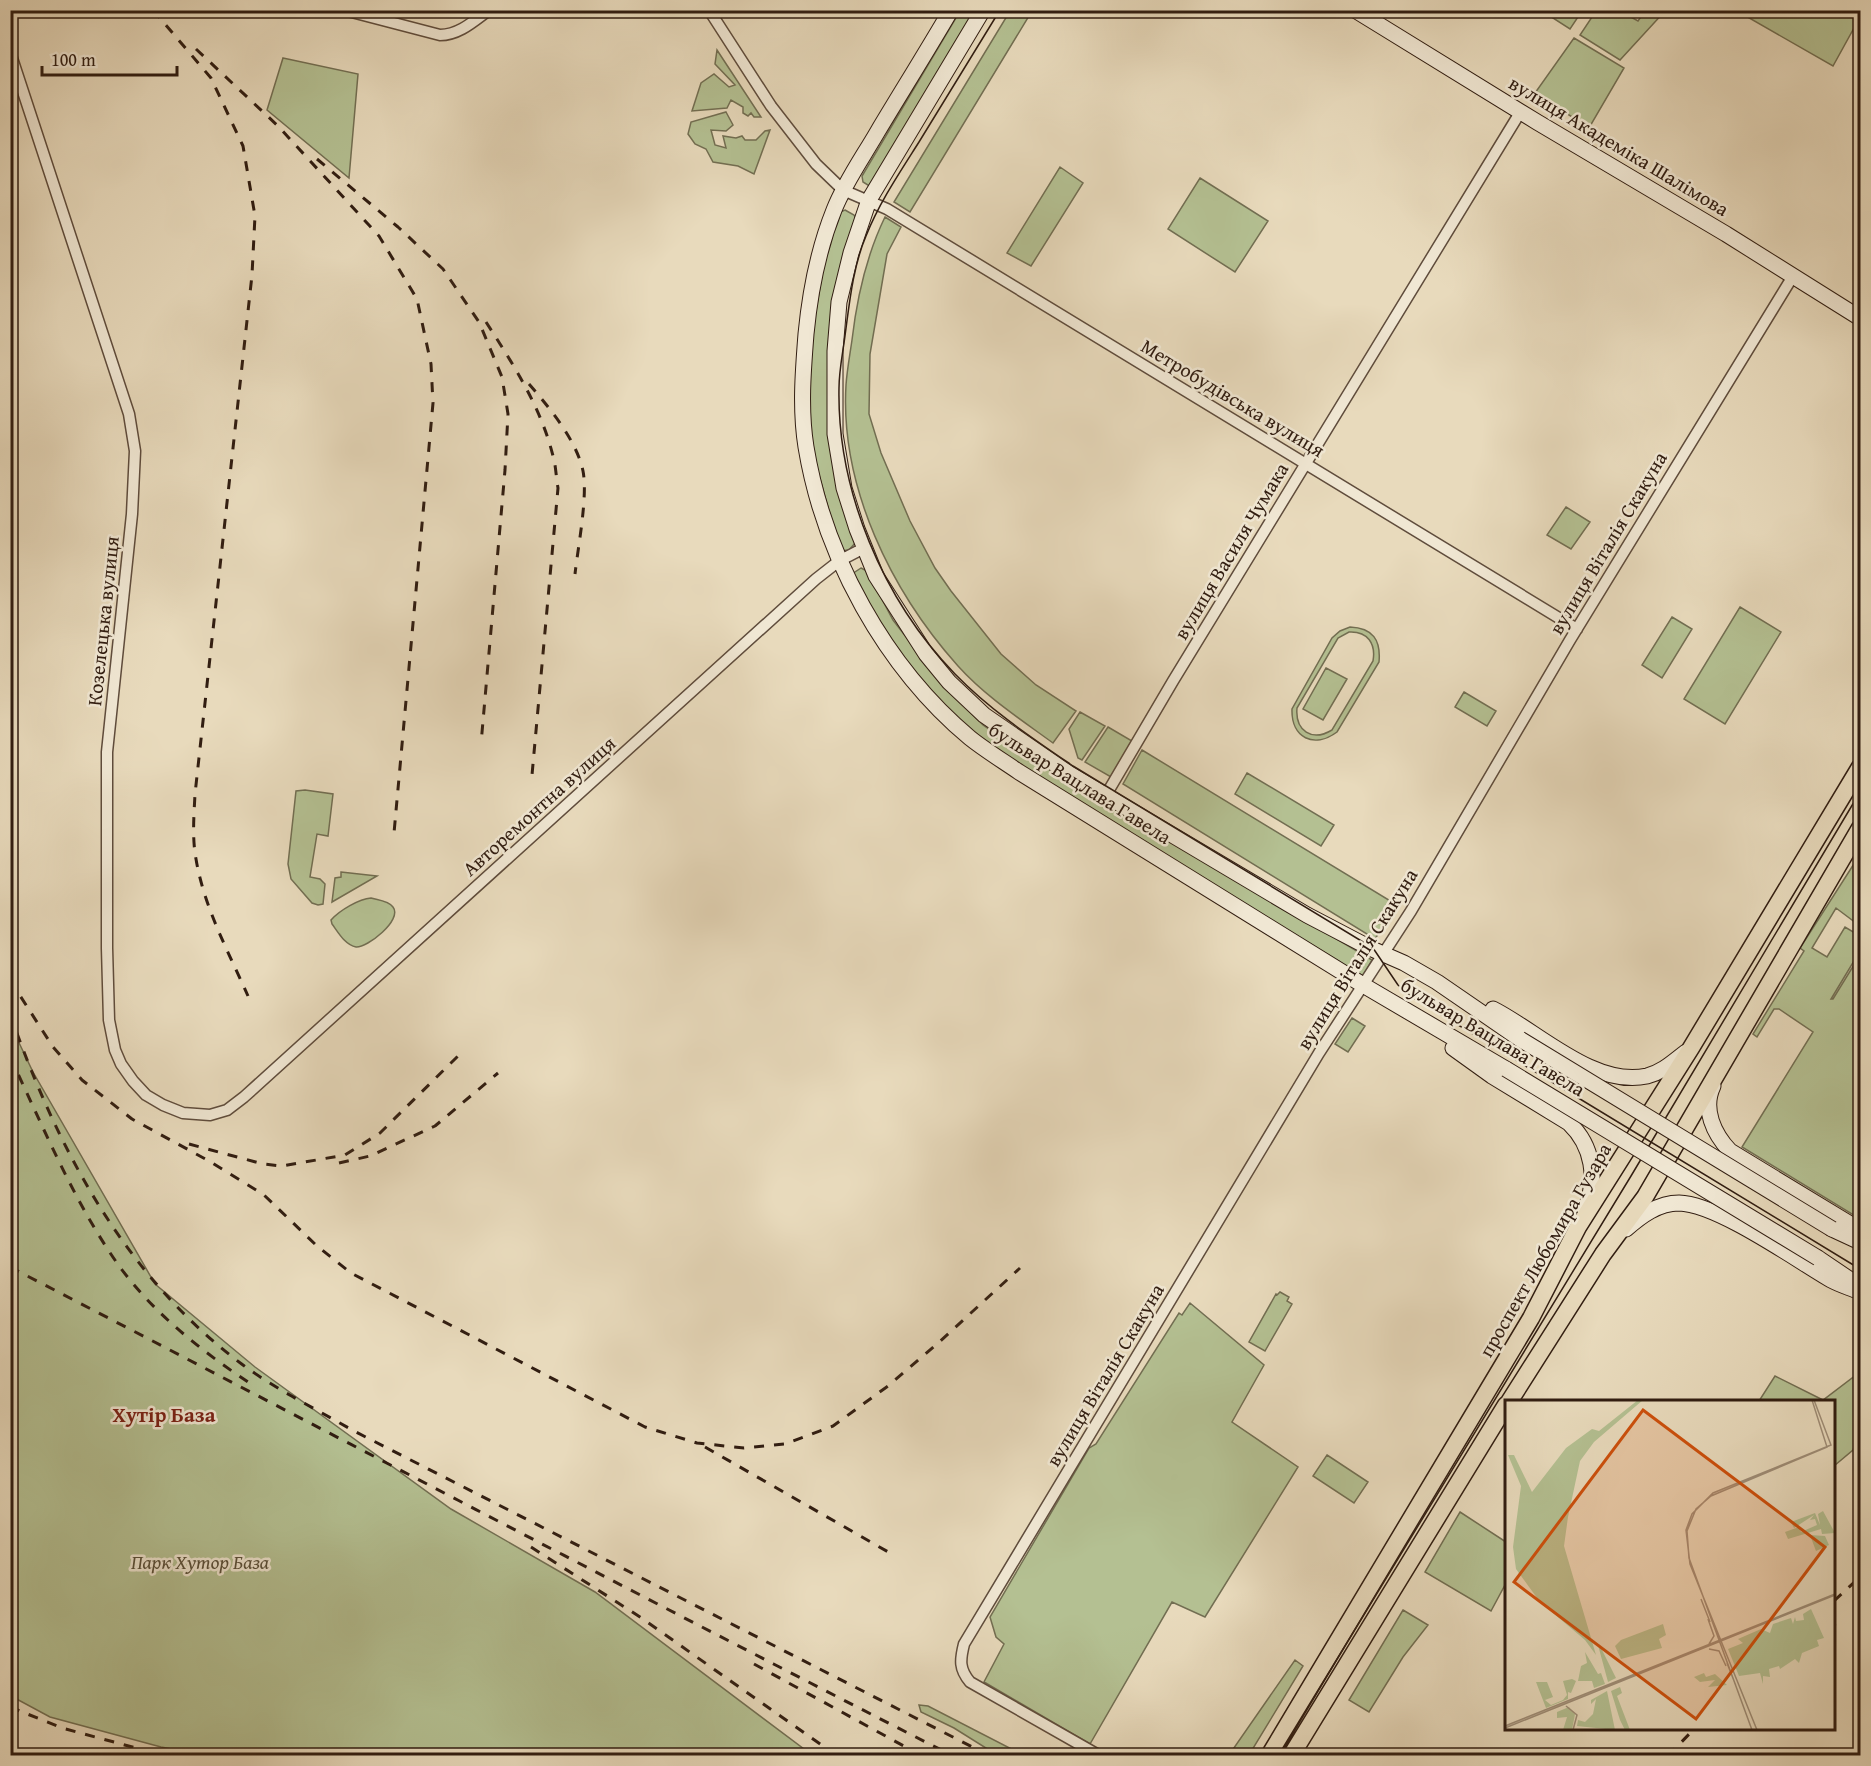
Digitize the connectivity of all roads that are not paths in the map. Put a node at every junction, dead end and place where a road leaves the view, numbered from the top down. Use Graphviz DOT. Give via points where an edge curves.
graph roads {
  1 [pos="344,10"];
  2 [pos="489,10"];
  3 [pos="708,10"];
  4 [pos="951,10"];
  5 [pos="983,10"];
  6 [pos="1355,10"];
  7 [pos="10,52"];
  8 [pos="1521,111"];
  9 [pos="843,190"];
  10 [pos="869,200"];
  11 [pos="1793,276"];
  12 [pos="1860,318"];
  13 [pos="1306,463"];
  14 [pos="864,548"];
  15 [pos="839,561"];
  16 [pos="1577,629"];
  17 [pos="1860,767"];
  18 [pos="1106,795"];
  19 [pos="1860,828"];
  20 [pos="1383,954"];
  21 [pos="1437,982"];
  22 [pos="1363,985"];
  23 [pos="1401,1007"];
  24 [pos="1691,1048"];
  25 [pos="1723,1064"];
  26 [pos="244,1097"];
  27 [pos="1578,1227"];
  28 [pos="1860,1230"];
  29 [pos="1614,1238"];
  30 [pos="1860,1242"];
  31 [pos="1860,1286"];
  32 [pos="1860,1293"];
  33 [pos="1510,1400"];
  34 [pos="1505,1408"];
  35 [pos="1100,1755"];
  36 [pos="1269,1755"];
  37 [pos="1291,1755"];
  1 -- 2 [label="street" via="450,35"];
  3 -- 9 [label="street" via="771,106 816,164"];
  4 -- 9 [label="main road, бульвар Вацлава Гавела"];
  5 -- 10 [label="main road, бульвар Вацлава Гавела"];
  6 -- 8 [label="main road, вулиця Академіка Шалімова"];
  7 -- 26 [label="street, Козелецька вулиця" via="129,414 135,451 107,752 107,960 109,1020 115,1050 133,1082 163,1106 183,1113 210,1115 227,1110"];
  8 -- 11 [label="main road, вулиця Академіка Шалімова"];
  8 -- 13 [label="street, вулиця Василя Чумака"];
  9 -- 10 [label="street, Метробудівська вулиця"];
  9 -- 15 [label="main road, бульвар Вацлава Гавела" via="820,252 809,304 802,397 806,446 817,497"];
  10 -- 13 [label="street, Метробудівська вулиця"];
  10 -- 14 [label="main road, бульвар Вацлава Гавела" via="839,302 834,375 838,459"];
  11 -- 12 [label="main road, вулиця Академіка Шалімова"];
  11 -- 16 [label="street, вулиця Віталія Скакуна"];
  13 -- 16 [label="street, Метробудівська вулиця"];
  13 -- 18 [label="street, вулиця Василя Чумака"];
  14 -- 15 [label="street, Авторемонтна вулиця"];
  14 -- 18 [label="main road, бульвар Вацлава Гавела" via="899,615 949,682 984,715"];
  15 -- 22 [label="main road, бульвар Вацлава Гавела" via="898,662 970,738 1018,772"];
  15 -- 26 [label="street, Авторемонтна вулиця"];
  16 -- 20 [label="street, вулиця Віталія Скакуна"];
  17 -- 24 [label="main road, проспект Любомира Гузара"];
  18 -- 20 [label="main road, бульвар Вацлава Гавела" via="1306,915"];
  19 -- 25 [label="main road"];
  20 -- 21 [label="main road, бульвар Вацлава Гавела"];
  20 -- 22 [label="street, вулиця Віталія Скакуна"];
  21 -- 24 [label="main road" via="1496,1011 1580,1063 1610,1075 1647,1076 1661,1071"];
  21 -- 30 [label="main road, бульвар Вацлава Гавела, bridge" via="1520,1039 1832,1229"];
  22 -- 23 [label="main road, бульвар Вацлава Гавела"];
  22 -- 35 [label="street, вулиця Віталія Скакуна" via="964,1644 960,1664 970,1682"];
  23 -- 27 [label="main road" via="1492,1076 1578,1131 1586,1142 1592,1170 1589,1201"];
  23 -- 31 [label="main road, бульвар Вацлава Гавела, bridge"];
  24 -- 27 [label="main road, проспект Любомира Гузара"];
  25 -- 28 [label="main road" via="1709,1100 1712,1122 1723,1143 1740,1159"];
  25 -- 29 [label="main road" via="1644,1197"];
  27 -- 36 [label="main road, проспект Любомира Гузара" via="1532,1318"];
  29 -- 32 [label="main road" via="1657,1208 1689,1204 1712,1211"];
  29 -- 33 [label="main road"];
  34 -- 37 [label="main road"];
}
